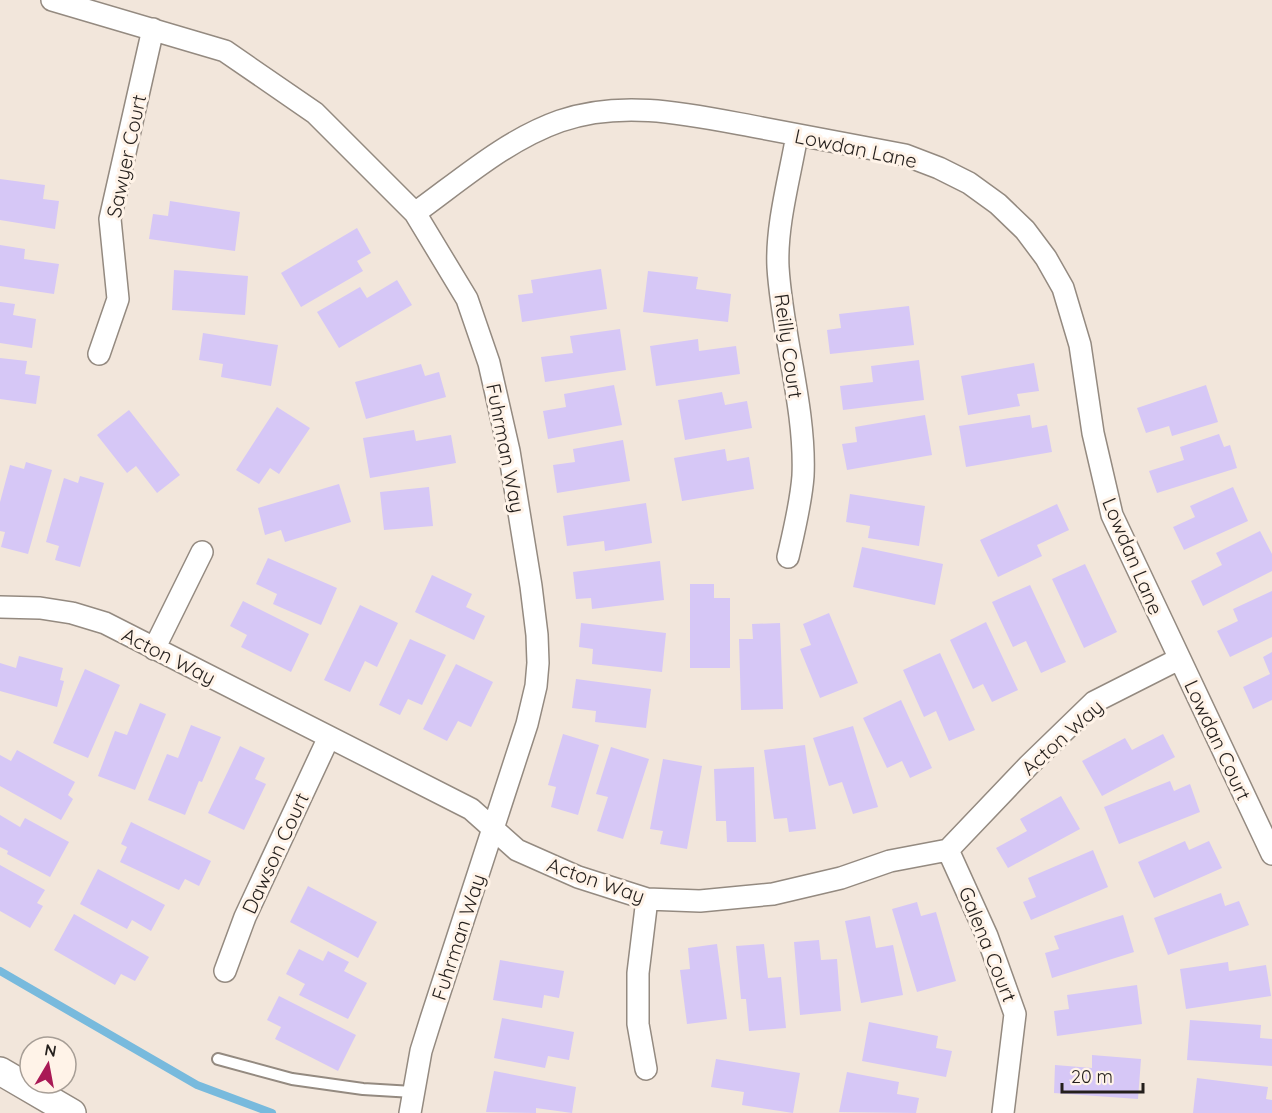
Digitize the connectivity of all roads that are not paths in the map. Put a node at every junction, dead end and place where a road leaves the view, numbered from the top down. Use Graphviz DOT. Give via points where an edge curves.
graph roads {
  1 [pos="52,0"];
  2 [pos="153,29"];
  3 [pos="797,135"];
  4 [pos="415,213"];
  5 [pos="99,354"];
  6 [pos="202,552"];
  7 [pos="788,557"];
  8 [pos="0,607"];
  9 [pos="154,648"];
  10 [pos="1179,659"];
  11 [pos="329,737"];
  12 [pos="494,829"];
  13 [pos="948,850"];
  14 [pos="1272,854"];
  15 [pos="647,899"];
  16 [pos="225,970"];
  17 [pos="218,1059"];
  18 [pos="646,1069"];
  19 [pos="0,1071"];
  20 [pos="413,1092"];
  21 [pos="72,1113"];
  22 [pos="410,1113"];
  23 [pos="1003,1113"];
  1 -- 2 [label="street, Fuhrman Way"];
  2 -- 4 [label="street, Fuhrman Way" via="225,51 315,113"];
  2 -- 5 [label="street, Sawyer Court" via="110,219 118,299"];
  3 -- 4 [label="street, Lowdan Lane" via="675,113 595,112 531,133"];
  3 -- 7 [label="street, Reilly Court" via="778,264 803,476"];
  3 -- 10 [label="street, Lowdan Lane" via="905,155 939,168 998,204 1046,258 1063,288 1078,336 1093,433 1112,514"];
  4 -- 12 [label="street, Fuhrman Way" via="467,299 489,363 509,451 537,635 536,686"];
  6 -- 9 [label="street"];
  8 -- 9 [label="street, Acton Way" via="72,613"];
  9 -- 11 [label="street, Acton Way"];
  10 -- 13 [label="street, Acton Way" via="1094,702"];
  10 -- 14 [label="street, Lowdan Court"];
  11 -- 12 [label="street, Acton Way" via="471,809"];
  11 -- 16 [label="street, Dawson Court" via="245,916"];
  12 -- 15 [label="street, Acton Way" via="517,850 578,877"];
  12 -- 20 [label="street, Fuhrman Way" via="431,1019"];
  13 -- 15 [label="street, Acton Way" via="890,861 842,878 773,894 700,901"];
  13 -- 23 [label="street, Galena Court" via="987,936 1015,1014"];
  15 -- 18 [label="street" via="638,973 638,1024"];
  17 -- 20 [label="lane" via="292,1079"];
  19 -- 21 [label="street"];
  20 -- 22 [label="street, Fuhrman Way"];
}
